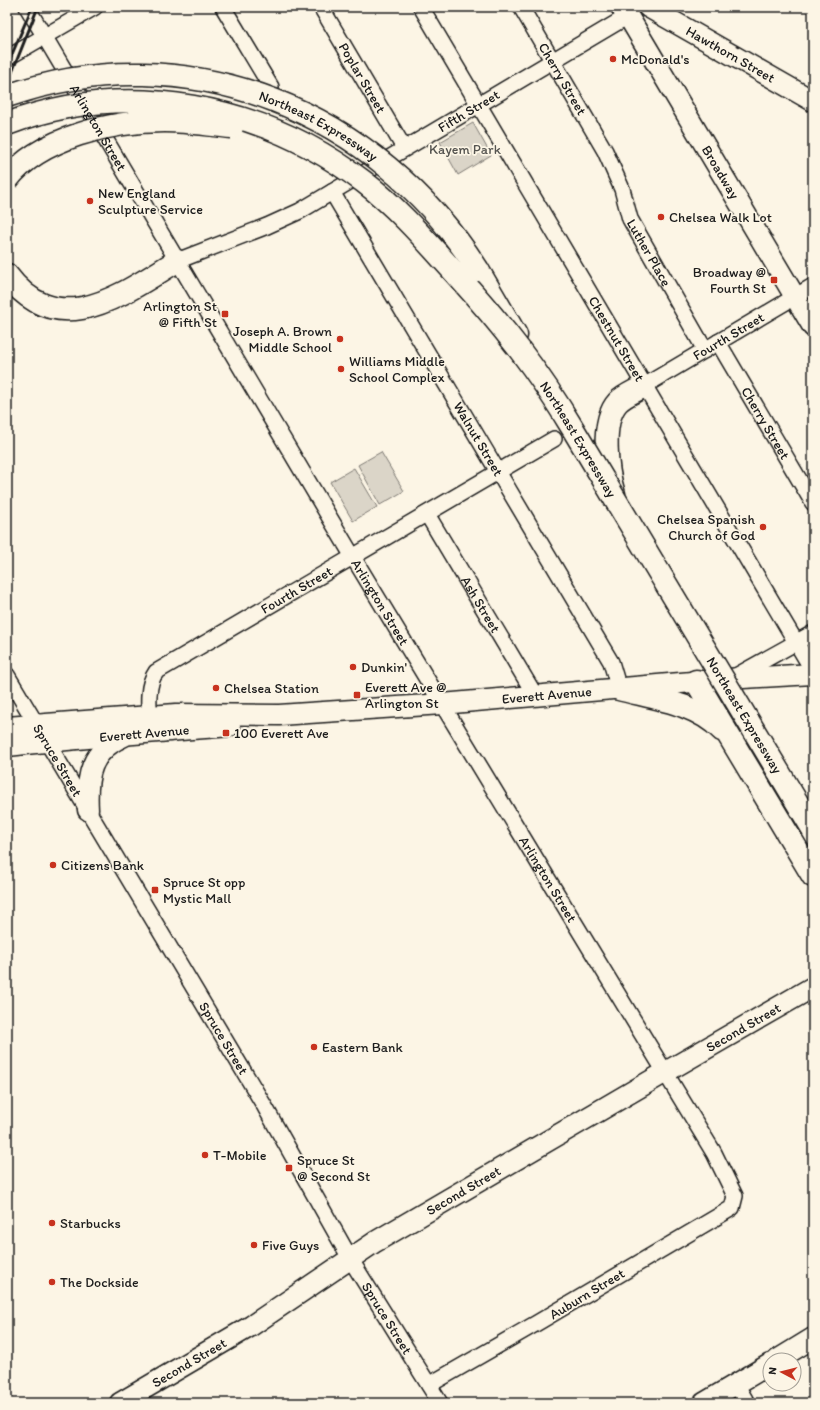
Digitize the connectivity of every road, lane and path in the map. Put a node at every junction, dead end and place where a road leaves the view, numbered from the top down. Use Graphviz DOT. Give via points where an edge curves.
graph roads {
  1 [pos="27,7"];
  2 [pos="95,7"];
  3 [pos="223,7"];
  4 [pos="321,7"];
  5 [pos="421,7"];
  6 [pos="522,7"];
  7 [pos="648,7"];
  8 [pos="625,12"];
  9 [pos="45,36"];
  10 [pos="7,58"];
  11 [pos="553,60"];
  12 [pos="271,87"];
  13 [pos="7,96"];
  14 [pos="813,101"];
  15 [pos="478,104"];
  16 [pos="7,124"];
  17 [pos="274,130"];
  18 [pos="404,148"];
  19 [pos="605,151"];
  20 [pos="7,180"];
  21 [pos="332,192"];
  22 [pos="178,261"];
  23 [pos="7,274"];
  24 [pos="813,286"];
  25 [pos="795,297"];
  26 [pos="813,328"];
  27 [pos="712,346"];
  28 [pos="644,386"];
  29 [pos="554,439"];
  30 [pos="498,471"];
  31 [pos="813,503"];
  32 [pos="426,514"];
  33 [pos="624,515"];
  34 [pos="353,557"];
  35 [pos="813,633"];
  36 [pos="796,642"];
  37 [pos="813,671"];
  38 [pos="7,674"];
  39 [pos="813,674"];
  40 [pos="733,678"];
  41 [pos="696,681"];
  42 [pos="619,689"];
  43 [pos="535,695"];
  44 [pos="442,704"];
  45 [pos="36,724"];
  46 [pos="150,724"];
  47 [pos="7,727"];
  48 [pos="124,736"];
  49 [pos="47,742"];
  50 [pos="7,746"];
  51 [pos="739,751"];
  52 [pos="88,810"];
  53 [pos="813,830"];
  54 [pos="813,876"];
  55 [pos="813,987"];
  56 [pos="664,1073"];
  57 [pos="735,1196"];
  58 [pos="351,1260"];
  59 [pos="813,1338"];
  60 [pos="790,1352"];
  61 [pos="762,1369"];
  62 [pos="429,1384"];
  63 [pos="736,1384"];
  64 [pos="120,1403"];
  65 [pos="440,1403"];
  66 [pos="704,1403"];
  67 [pos="748,1403"];
  1 -- 9 [label="street, Arlington Street"];
  2 -- 9 [label="street"];
  3 -- 12 [label="street"];
  4 -- 18 [label="street, Poplar Street"];
  5 -- 15 [label="street, Chestnut Street"];
  6 -- 11 [label="street, Cherry Street"];
  7 -- 14 [label="main road, Hawthorn Street"];
  8 -- 11 [label="street, Fifth Street"];
  8 -- 25 [label="main road, Broadway"];
  9 -- 10 [label="street"];
  9 -- 22 [label="street, Arlington Street"];
  11 -- 15 [label="street, Fifth Street"];
  11 -- 19 [label="street, Cherry Street"];
  13 -- 33 [label="highway, Northeast Expressway, bridge" via="52,84 101,77 145,76 195,80 239,89 277,101 323,122 358,143 415,189 460,242"];
  15 -- 18 [label="street, Fifth Street"];
  15 -- 28 [label="street, Chestnut Street"];
  16 -- 17 [label="highway, Northeast Expressway, bridge" via="71,106 136,101 178,103 206,108"];
  17 -- 20 [label="highway, bridge" via="175,121 115,126 71,138 44,149 23,162"];
  17 -- 53 [label="highway, Northeast Expressway, bridge" via="332,160 366,183 442,259 514,340 562,409"];
  18 -- 21 [label="street, Fifth Street"];
  19 -- 27 [label="street, Luther Place" via="622,189 633,224"];
  21 -- 22 [label="street, Fifth Street" via="278,221"];
  21 -- 30 [label="street, Walnut Street"];
  22 -- 23 [label="highway" via="110,301 83,309 58,307 38,301 20,289"];
  22 -- 34 [label="street, Arlington Street"];
  24 -- 25 [label="street, Fourth Street"];
  25 -- 26 [label="main road, Broadway"];
  25 -- 27 [label="street, Fourth Street"];
  27 -- 28 [label="street, Fourth Street"];
  27 -- 31 [label="street, Cherry Street"];
  28 -- 33 [label="highway" via="618,402 609,422 609,478"];
  28 -- 36 [label="street, Chestnut Street"];
  29 -- 30 [label="street, Fourth Street"];
  30 -- 32 [label="street, Fourth Street"];
  30 -- 42 [label="street, Walnut Street" via="611,662"];
  32 -- 34 [label="street, Fourth Street"];
  32 -- 43 [label="street, Ash Street"];
  33 -- 53 [label="highway, Northeast Expressway, bridge"];
  34 -- 44 [label="street, Arlington Street"];
  34 -- 46 [label="street, Fourth Street" via="156,672 150,689"];
  35 -- 36 [label="street"];
  36 -- 37 [label="street, Chestnut Street"];
  36 -- 40 [label="street"];
  38 -- 45 [label="street, Spruce Street"];
  39 -- 40 [label="main road, Everett Avenue"];
  40 -- 41 [label="main road, Everett Avenue"];
  41 -- 42 [label="main road, Everett Avenue"];
  41 -- 51 [label="highway"];
  42 -- 43 [label="main road, Everett Avenue"];
  42 -- 51 [label="highway" via="681,706 702,715 719,727"];
  43 -- 44 [label="main road, Everett Avenue"];
  44 -- 46 [label="main road, Everett Avenue"];
  44 -- 56 [label="street, Arlington Street"];
  45 -- 46 [label="main road, Everett Avenue"];
  45 -- 47 [label="main road, Everett Avenue"];
  45 -- 49 [label="street, Spruce Street"];
  46 -- 48 [label="main road, Everett Avenue"];
  48 -- 49 [label="main road, Everett Avenue" via="79,737"];
  48 -- 52 [label="main road" via="102,749 89,772"];
  49 -- 50 [label="main road, Everett Avenue"];
  49 -- 52 [label="street, Spruce Street"];
  51 -- 54 [label="highway"];
  52 -- 58 [label="street, Spruce Street" via="265,1107"];
  55 -- 56 [label="main road, Second Street"];
  56 -- 57 [label="street, Arlington Street" via="714,1153"];
  56 -- 58 [label="main road, Second Street" via="375,1242"];
  57 -- 62 [label="street, Auburn Street" via="732,1208 538,1323"];
  58 -- 62 [label="street, Spruce Street"];
  58 -- 64 [label="main road, Second Street" via="251,1326"];
  59 -- 60 [label="main road"];
  61 -- 63 [label="main road"];
  62 -- 65 [label="street, Spruce Street"];
  63 -- 66 [label="main road"];
  63 -- 67 [label="street"];
}
